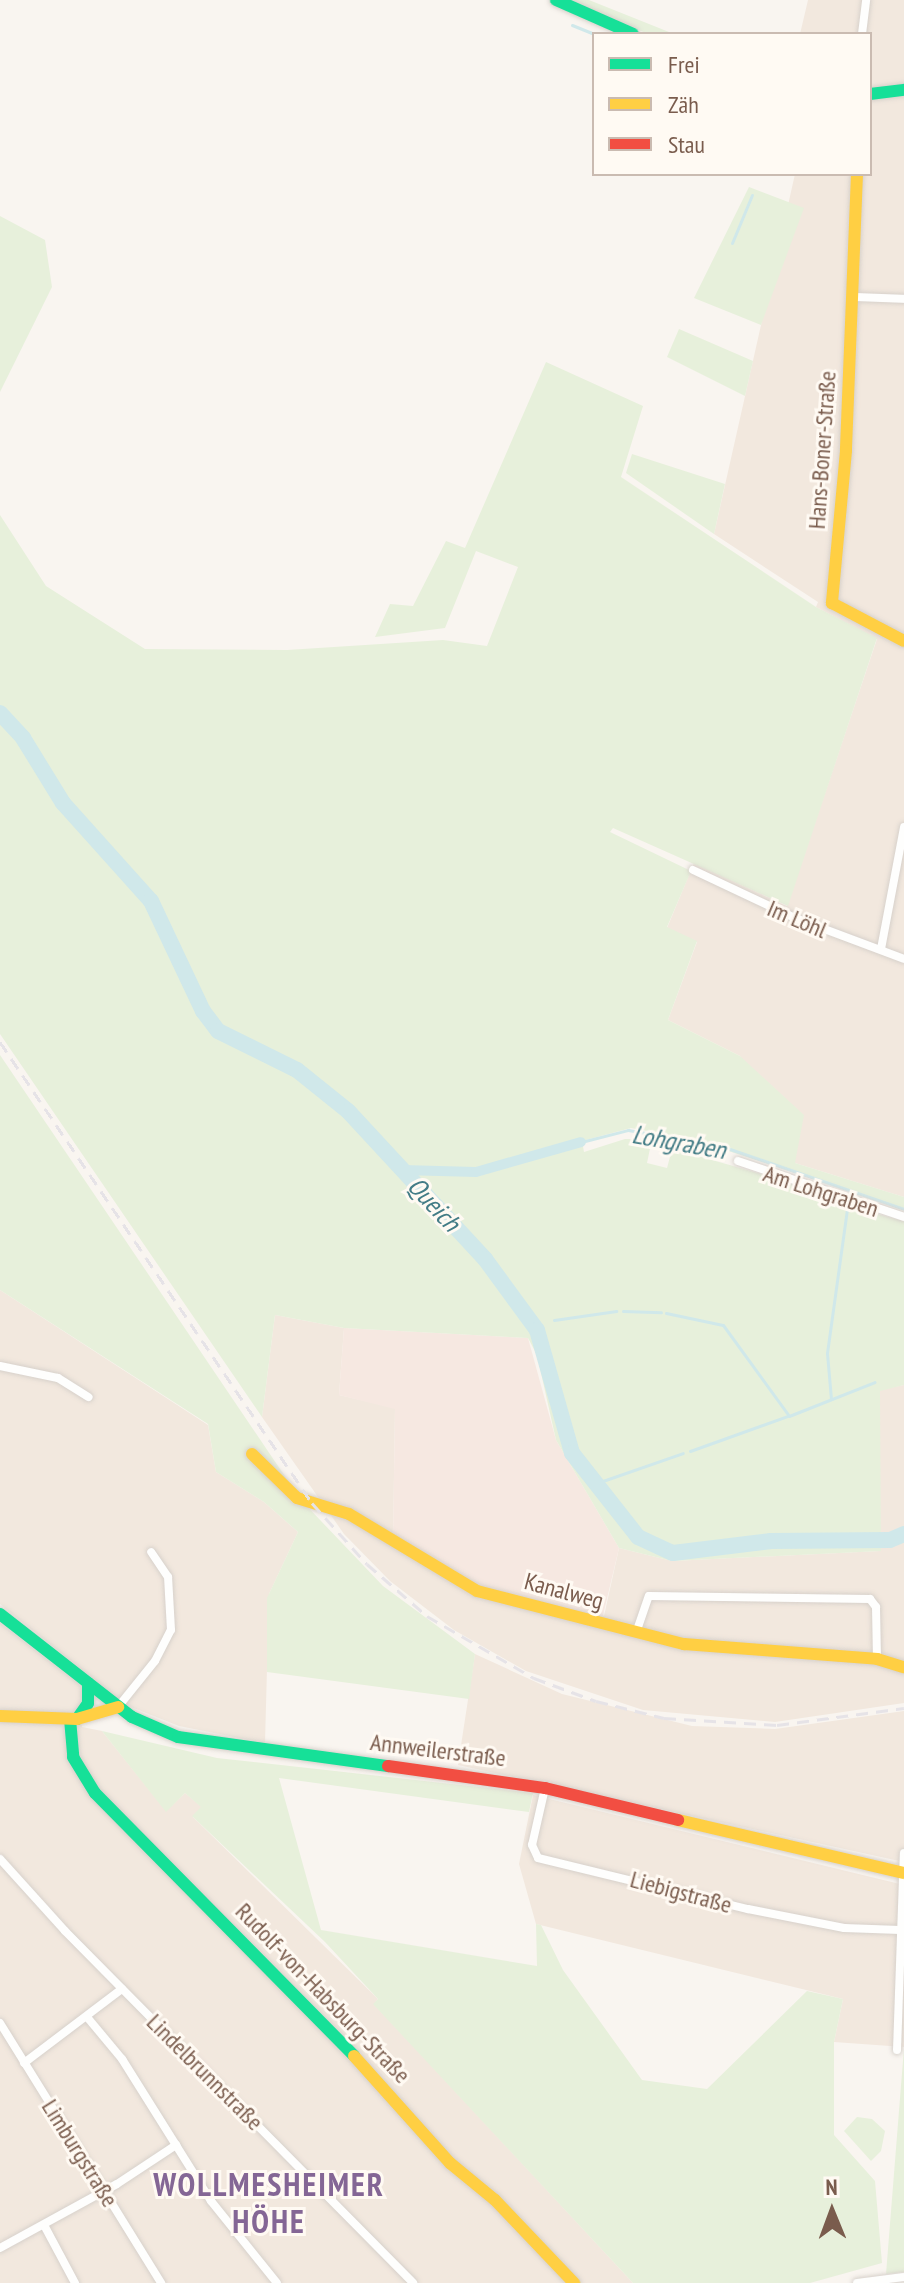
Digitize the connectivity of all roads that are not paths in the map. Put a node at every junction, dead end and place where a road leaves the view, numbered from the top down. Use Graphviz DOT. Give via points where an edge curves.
graph roads {
  1 [pos="556,0"];
  2 [pos="866,0"];
  3 [pos="628,32"];
  4 [pos="862,32"];
  5 [pos="904,90"];
  6 [pos="872,94"];
  7 [pos="857,176"];
  8 [pos="853,297"];
  9 [pos="904,299"];
  10 [pos="904,641"];
  11 [pos="904,827"];
  12 [pos="693,870"];
  13 [pos="881,949"];
  14 [pos="904,959"];
  15 [pos="738,1161"];
  16 [pos="904,1217"];
  17 [pos="0,1366"];
  18 [pos="89,1397"];
  19 [pos="252,1454"];
  20 [pos="151,1552"];
  21 [pos="0,1614"];
  22 [pos="636,1633"];
  23 [pos="877,1659"];
  24 [pos="904,1667"];
  25 [pos="88,1683"];
  26 [pos="118,1707"];
  27 [pos="0,1716"];
  28 [pos="74,1719"];
  29 [pos="545,1788"];
  30 [pos="904,1853"];
  31 [pos="0,1859"];
  32 [pos="903,1873"];
  33 [pos="900,1930"];
  34 [pos="122,1989"];
  35 [pos="87,2017"];
  36 [pos="0,2023"];
  37 [pos="3,2034"];
  38 [pos="897,2050"];
  39 [pos="24,2063"];
  40 [pos="176,2145"];
  41 [pos="105,2191"];
  42 [pos="44,2225"];
  43 [pos="0,2248"];
  44 [pos="904,2277"];
  45 [pos="75,2283"];
  46 [pos="161,2283"];
  47 [pos="277,2283"];
  48 [pos="413,2283"];
  49 [pos="574,2283"];
  50 [pos="857,2283"];
  1 -- 3 [label="street"];
  2 -- 4 [label="street"];
  5 -- 6 [label="street"];
  7 -- 8 [label="street, Hans-Boner-Straße"];
  8 -- 9 [label="street"];
  8 -- 10 [label="street, Hans-Boner-Straße" via="833,606"];
  11 -- 13 [label="street"];
  12 -- 13 [label="street, Im Löhl" via="848,941"];
  13 -- 14 [label="street, Im Löhl"];
  15 -- 16 [label="street, Am Lohgraben"];
  17 -- 18 [label="street" via="58,1378"];
  19 -- 22 [label="street, Kanalweg" via="297,1498 349,1514 468,1588"];
  20 -- 26 [label="street" via="168,1577 171,1630 155,1661"];
  21 -- 25 [label="street, Annweilerstraße"];
  22 -- 23 [label="street, Kanalweg" via="684,1644"];
  22 -- 23 [label="street" via="649,1596 870,1599 876,1607"];
  23 -- 24 [label="street, Kanalweg"];
  25 -- 26 [label="street, Annweilerstraße"];
  25 -- 28 [label="street" via="88,1703"];
  26 -- 28 [label="street"];
  26 -- 29 [label="street, Annweilerstraße" via="161,1731 210,1744"];
  27 -- 28 [label="street"];
  28 -- 49 [label="street, Rudolf-von-Habsburg-Straße" via="73,1757 95,1793 331,2029 450,2163 495,2200"];
  29 -- 32 [label="street, Annweilerstraße"];
  29 -- 33 [label="street, Liebigstraße" via="532,1845 538,1858 830,1926"];
  30 -- 32 [label="street"];
  31 -- 34 [label="street, Lindelbrunnstraße"];
  32 -- 33 [label="street"];
  33 -- 38 [label="street"];
  34 -- 35 [label="street"];
  34 -- 48 [label="street, Lindelbrunnstraße"];
  35 -- 39 [label="street"];
  35 -- 40 [label="street" via="122,2059"];
  36 -- 37 [label="street, Limburgstraße"];
  37 -- 39 [label="street, Limburgstraße"];
  39 -- 41 [label="street, Limburgstraße"];
  40 -- 41 [label="street"];
  40 -- 47 [label="street" via="211,2201"];
  41 -- 42 [label="street"];
  41 -- 46 [label="street, Limburgstraße"];
  42 -- 43 [label="street"];
  42 -- 45 [label="street"];
  44 -- 50 [label="street"];
}
